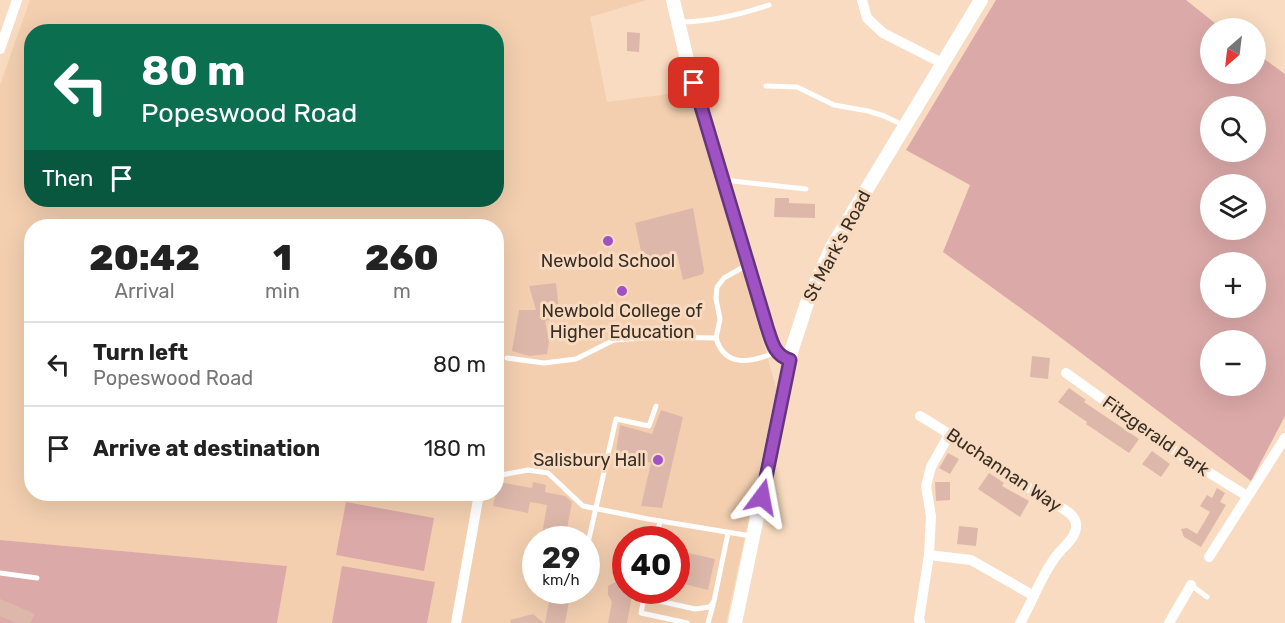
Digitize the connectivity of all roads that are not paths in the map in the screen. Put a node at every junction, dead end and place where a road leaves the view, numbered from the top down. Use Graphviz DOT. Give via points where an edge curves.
graph roads {
  1 [pos="16,0"];
  2 [pos="673,0"];
  3 [pos="862,0"];
  4 [pos="981,0"];
  5 [pos="769,5"];
  6 [pos="678,22"];
  7 [pos="0,49"];
  8 [pos="942,63"];
  9 [pos="766,86"];
  10 [pos="904,126"];
  11 [pos="723,180"];
  12 [pos="806,189"];
  13 [pos="748,264"];
  14 [pos="716,338"];
  15 [pos="776,352"];
  16 [pos="507,358"];
  17 [pos="790,360"];
  18 [pos="1066,373"];
  19 [pos="656,406"];
  20 [pos="920,416"];
  21 [pos="950,433"];
  22 [pos="1285,438"];
  23 [pos="504,474"];
  24 [pos="1247,496"];
  25 [pos="478,501"];
  26 [pos="595,508"];
  27 [pos="660,521"];
  28 [pos="591,526"];
  29 [pos="659,526"];
  30 [pos="728,533"];
  31 [pos="752,537"];
  32 [pos="929,555"];
  33 [pos="1209,557"];
  34 [pos="0,573"];
  35 [pos="37,578"];
  36 [pos="1191,585"];
  37 [pos="1034,596"];
  38 [pos="1207,597"];
  39 [pos="713,603"];
  40 [pos="643,604"];
  41 [pos="672,604"];
  42 [pos="456,623"];
  43 [pos="687,623"];
  44 [pos="708,623"];
  45 [pos="735,623"];
  46 [pos="920,623"];
  47 [pos="1020,623"];
  48 [pos="1169,623"];
  1 -- 7 [label="street"];
  2 -- 6 [label="street"];
  3 -- 8 [label="street" via="867,18 883,33"];
  4 -- 8 [label="street, St Mark's Road"];
  5 -- 6 [label="lane" via="713,20"];
  6 -- 11 [label="street"];
  8 -- 10 [label="street, St Mark's Road"];
  9 -- 10 [label="lane" via="797,87 834,105 868,111"];
  10 -- 17 [label="street, St Mark's Road" via="833,246 798,326"];
  11 -- 12 [label="lane"];
  11 -- 13 [label="street"];
  13 -- 14 [label="lane" via="724,278 717,287 720,319"];
  13 -- 15 [label="street"];
  14 -- 15 [label="lane" via="727,357 744,360"];
  14 -- 16 [label="lane" via="660,336 614,340 576,359 544,363"];
  15 -- 17 [label="street"];
  17 -- 31 [label="street, St Mark's Road"];
  18 -- 24 [label="street, Fitzgerald Park" via="1179,454"];
  19 -- 26 [label="lane" via="650,426 616,419"];
  20 -- 21 [label="street, Buchannan Way"];
  21 -- 32 [label="street" via="931,467 926,486 931,516"];
  21 -- 37 [label="street, Buchannan Way" via="1073,516 1077,524 1075,535 1055,557"];
  22 -- 24 [label="street"];
  23 -- 26 [label="lane" via="528,470 548,473 583,506"];
  24 -- 33 [label="street"];
  25 -- 42 [label="street"];
  26 -- 27 [label="lane"];
  26 -- 28 [label="lane"];
  27 -- 29 [label="lane"];
  27 -- 30 [label="lane"];
  30 -- 31 [label="lane"];
  30 -- 39 [label="lane"];
  31 -- 45 [label="street, St Mark's Road"];
  32 -- 37 [label="street" via="970,560"];
  32 -- 46 [label="street"];
  34 -- 35 [label="lane"];
  36 -- 38 [label="lane"];
  36 -- 48 [label="street"];
  37 -- 47 [label="street, Buchannan Way"];
  39 -- 41 [label="lane" via="705,609"];
  39 -- 44 [label="lane"];
  40 -- 43 [label="lane" via="641,613"];
}
